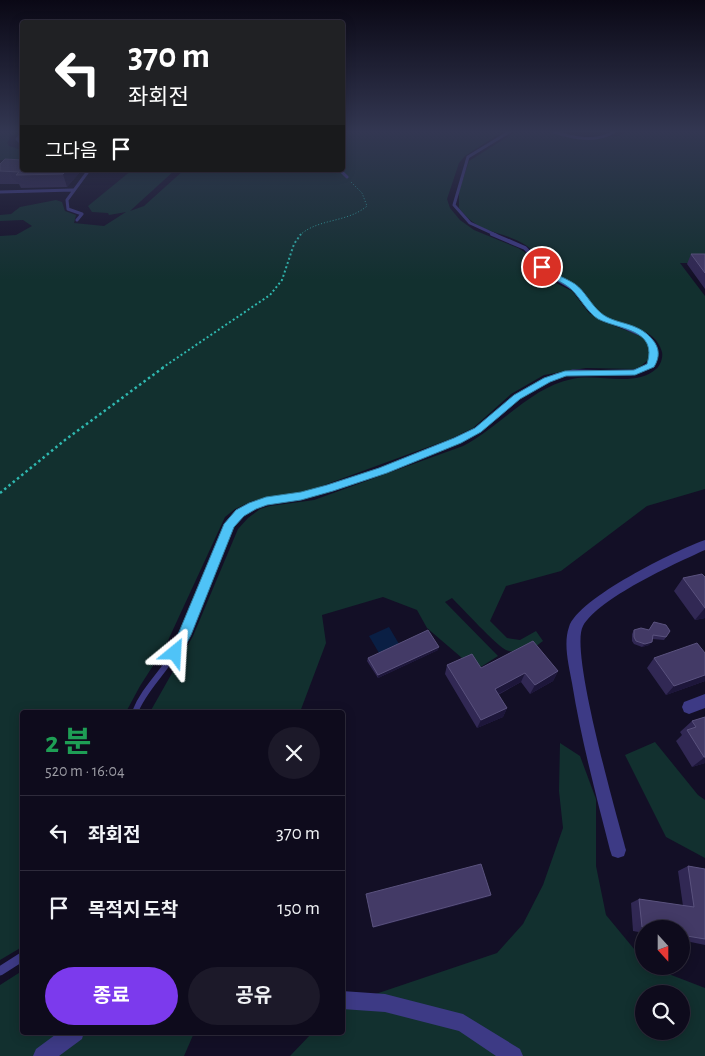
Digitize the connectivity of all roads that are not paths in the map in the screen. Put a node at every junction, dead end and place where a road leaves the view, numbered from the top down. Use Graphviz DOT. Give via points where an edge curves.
graph roads {
  1 [pos="80,181"];
  2 [pos="460,181"];
  3 [pos="73,190"];
  4 [pos="0,192"];
  5 [pos="77,220"];
  6 [pos="705,545"];
  7 [pos="705,701"];
  8 [pos="689,706"];
  9 [pos="136,710"];
  10 [pos="618,850"];
  11 [pos="20,958"];
  12 [pos="0,971"];
  13 [pos="345,1000"];
  14 [pos="72,1035"];
  15 [pos="44,1056"];
  16 [pos="513,1056"];
  1 -- 3 [label="lane"];
  2 -- 9 [label="lane" via="454,206 465,220 477,229 510,240 531,252 550,275 573,286 599,316 644,335 655,353 651,365 635,372 565,373 556,376 517,397 478,430 458,441 340,485 301,496 266,501 240,513 229,524 185,635"];
  3 -- 4 [label="lane"];
  3 -- 5 [label="lane" via="67,206 82,214"];
  6 -- 10 [label="street" via="662,564 616,592 585,614 574,628 574,656"];
  7 -- 8 [label="street"];
  11 -- 12 [label="lane"];
  13 -- 16 [label="street" via="385,1003 463,1023"];
  14 -- 15 [label="street"];
}
